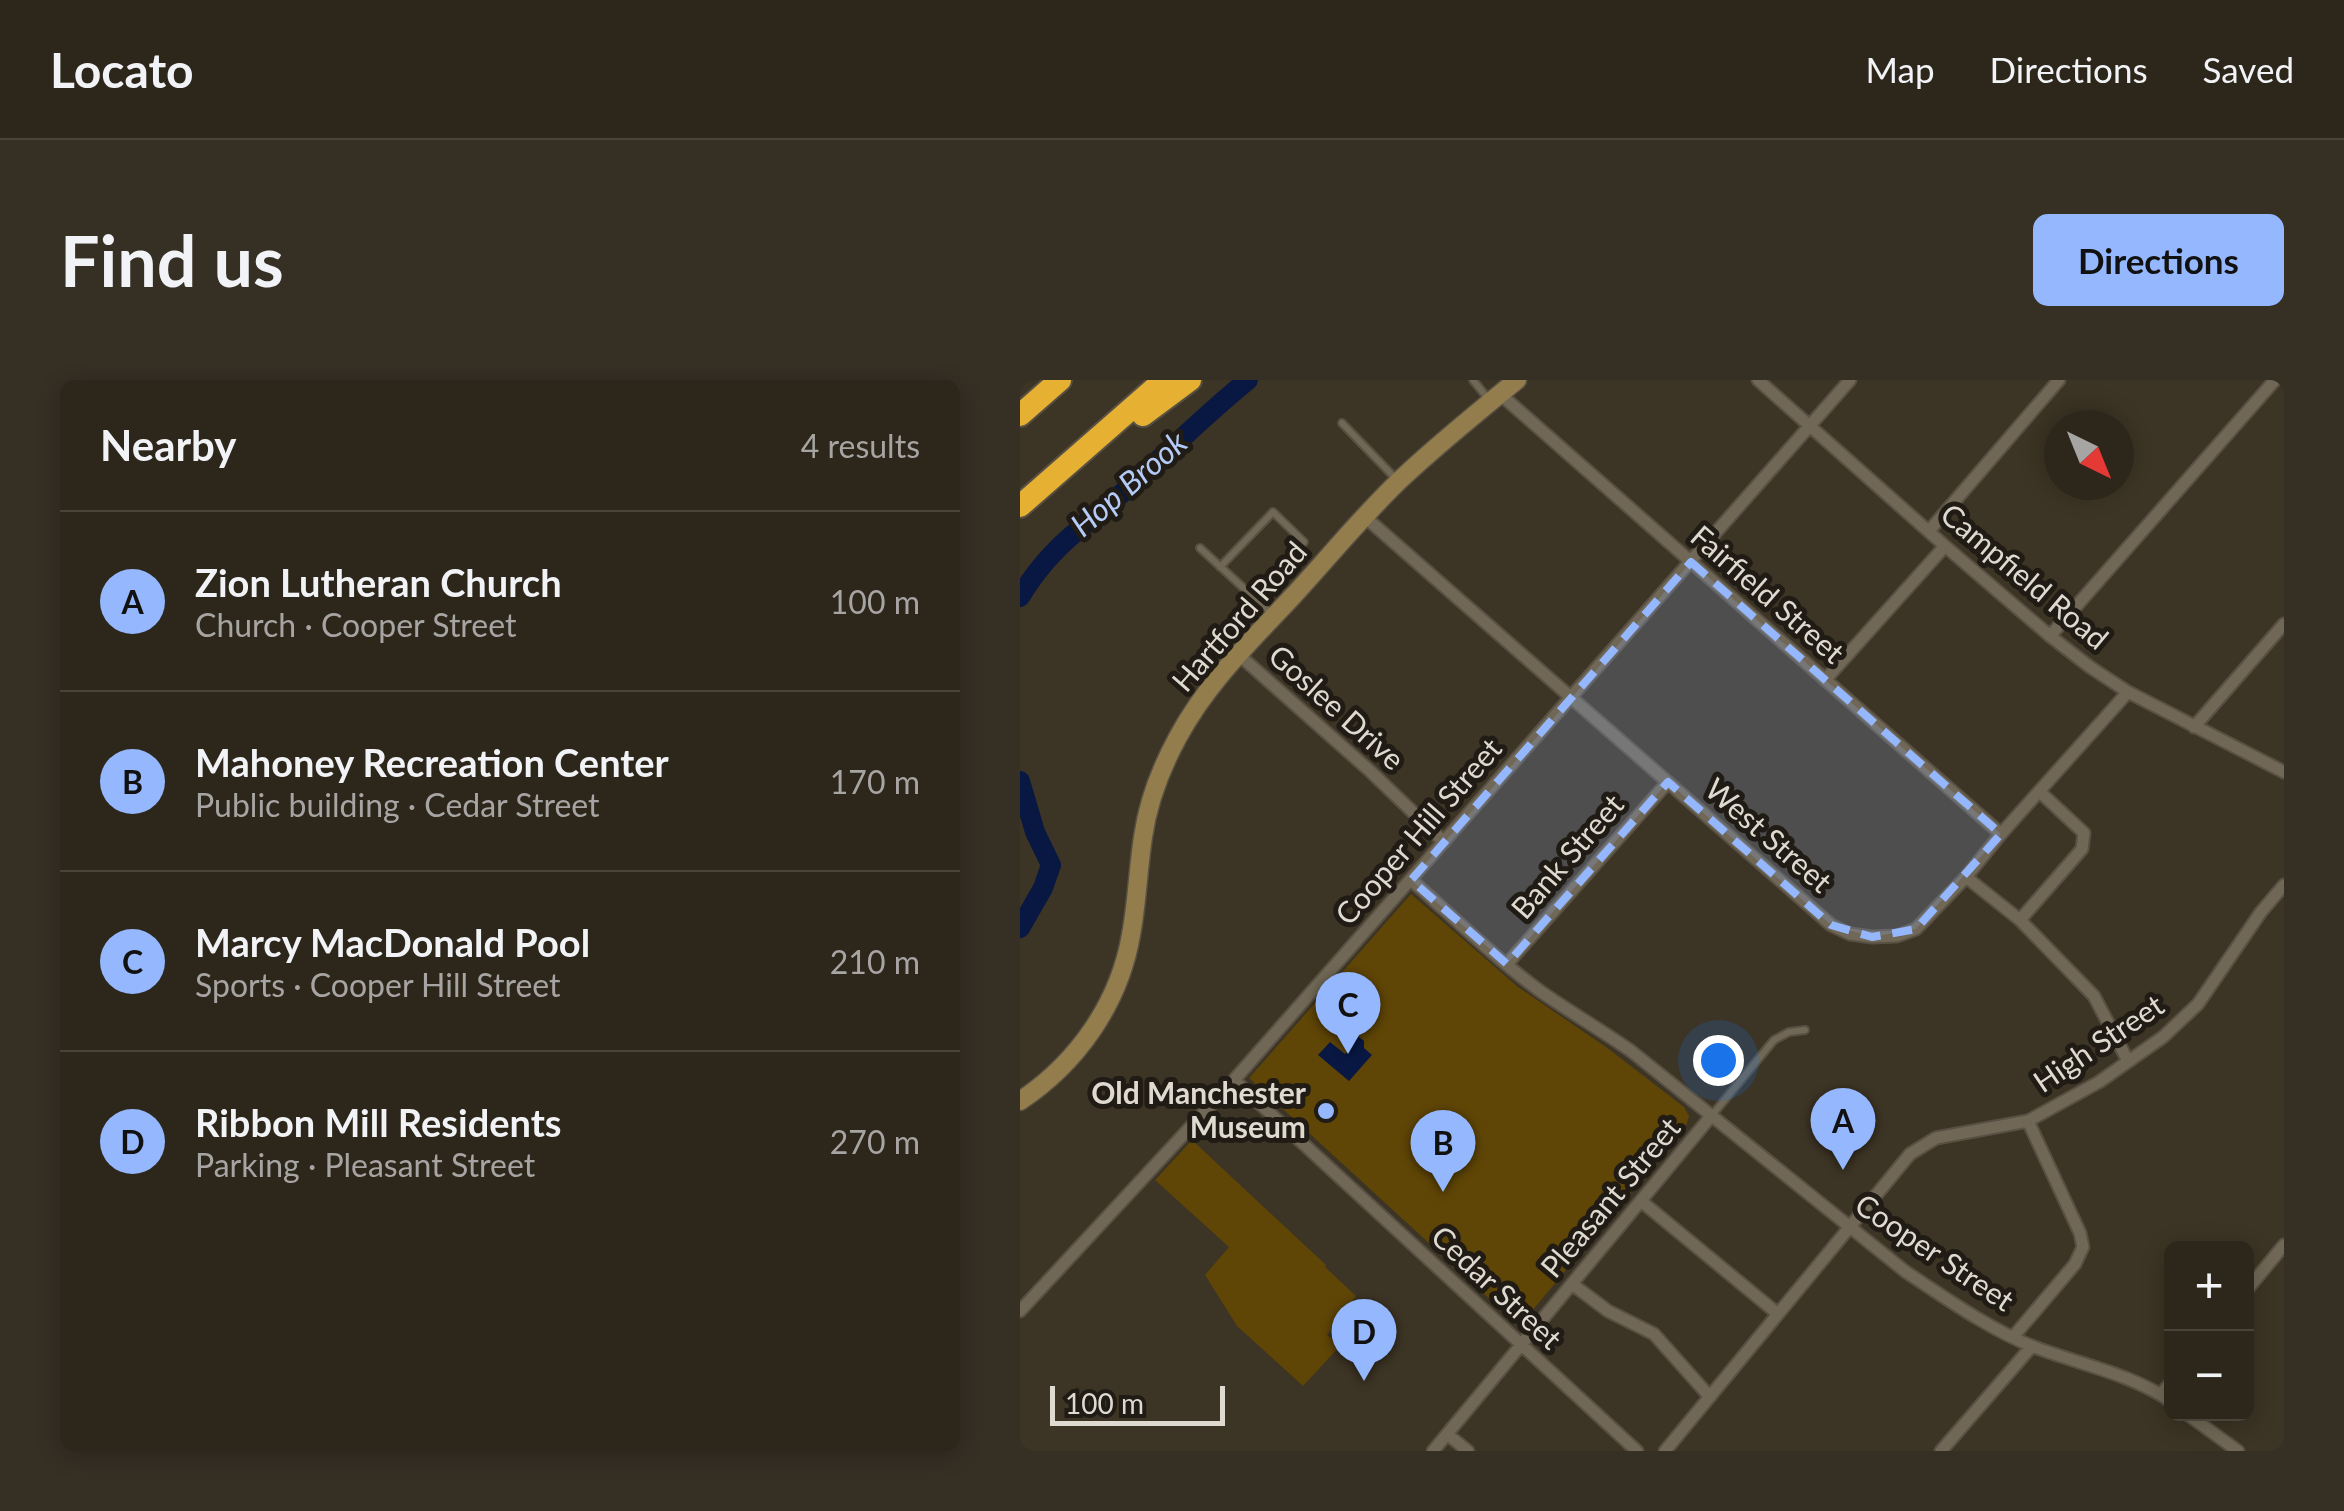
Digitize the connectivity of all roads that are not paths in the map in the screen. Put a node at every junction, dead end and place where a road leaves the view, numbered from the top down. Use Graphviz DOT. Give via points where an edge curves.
graph roads {
  1 [pos="1060,380"];
  2 [pos="1164,380"];
  3 [pos="1190,380"];
  4 [pos="1472,380"];
  5 [pos="1517,380"];
  6 [pos="1758,380"];
  7 [pos="1850,380"];
  8 [pos="2060,380"];
  9 [pos="2275,380"];
  10 [pos="1495,398"];
  11 [pos="1020,415"];
  12 [pos="1342,423"];
  13 [pos="1810,426"];
  14 [pos="1091,444"];
  15 [pos="1398,482"];
  16 [pos="1020,506"];
  17 [pos="1365,517"];
  18 [pos="1930,531"];
  19 [pos="1945,546"];
  20 [pos="1200,548"];
  21 [pos="1691,562"];
  22 [pos="1220,567"];
  23 [pos="1252,596"];
  24 [pos="1274,616"];
  25 [pos="2284,624"];
  26 [pos="2050,636"];
  27 [pos="1238,654"];
  28 [pos="1825,680"];
  29 [pos="2128,692"];
  30 [pos="1571,698"];
  31 [pos="2194,727"];
  32 [pos="2284,772"];
  33 [pos="1668,782"];
  34 [pos="2040,792"];
  35 [pos="2001,834"];
  36 [pos="1444,842"];
  37 [pos="1966,877"];
  38 [pos="1411,880"];
  39 [pos="2284,885"];
  40 [pos="2020,920"];
  41 [pos="1507,964"];
  42 [pos="1805,1030"];
  43 [pos="2128,1060"];
  44 [pos="1234,1080"];
  45 [pos="1020,1101"];
  46 [pos="1712,1115"];
  47 [pos="2028,1121"];
  48 [pos="1641,1201"];
  49 [pos="1850,1228"];
  50 [pos="2284,1246"];
  51 [pos="2254,1282"];
  52 [pos="1572,1284"];
  53 [pos="1020,1311"];
  54 [pos="1778,1314"];
  55 [pos="2013,1337"];
  56 [pos="1522,1346"];
  57 [pos="2032,1346"];
  58 [pos="1710,1397"];
  59 [pos="2164,1397"];
  60 [pos="2196,1421"];
  61 [pos="1448,1434"];
  62 [pos="2222,1440"];
  63 [pos="1433,1451"];
  64 [pos="1468,1451"];
  65 [pos="1637,1451"];
  66 [pos="1665,1451"];
  67 [pos="1941,1451"];
  68 [pos="2214,1451"];
  69 [pos="2238,1451"];
  1 -- 11 [label="highway"];
  2 -- 14 [label="highway"];
  3 -- 14 [label="highway"];
  4 -- 10 [label="lane"];
  5 -- 10 [label="main road, Hartford Road"];
  6 -- 13 [label="street, Campfield Road"];
  7 -- 13 [label="street, Cooper Hill Street"];
  8 -- 18 [label="street"];
  9 -- 26 [label="street"];
  10 -- 15 [label="main road, Hartford Road"];
  10 -- 21 [label="street, Fairfield Street"];
  12 -- 15 [label="lane"];
  13 -- 18 [label="street, Campfield Road"];
  13 -- 21 [label="street, Cooper Hill Street"];
  14 -- 16 [label="highway"];
  15 -- 17 [label="main road, Hartford Road"];
  17 -- 24 [label="main road, Hartford Road"];
  17 -- 30 [label="street, West Street"];
  18 -- 19 [label="street, Campfield Road"];
  19 -- 26 [label="street, Campfield Road"];
  19 -- 28 [label="street"];
  20 -- 22 [label="lane"];
  21 -- 28 [label="street, Fairfield Street"];
  21 -- 30 [label="street, Cooper Hill Street"];
  22 -- 23 [label="lane"];
  22 -- 23 [label="lane" via="1272,512 1304,542"];
  23 -- 24 [label="lane"];
  24 -- 27 [label="main road, Hartford Road"];
  25 -- 31 [label="street"];
  26 -- 29 [label="street, Campfield Road"];
  27 -- 36 [label="street, Goslee Drive"];
  27 -- 45 [label="main road, Hartford Road" via="1202,696 1160,773 1143,834 1131,938 1102,1017 1078,1051"];
  28 -- 35 [label="street, Fairfield Street"];
  29 -- 31 [label="street, Campfield Road"];
  29 -- 34 [label="street, West Street"];
  30 -- 33 [label="street, West Street"];
  30 -- 36 [label="street, Cooper Hill Street"];
  31 -- 32 [label="street, Campfield Road"];
  33 -- 37 [label="street, West Street" via="1831,925 1850,934 1916,930"];
  33 -- 41 [label="street, Bank Street"];
  34 -- 35 [label="street, West Street"];
  34 -- 40 [label="street" via="2084,833 2082,850"];
  35 -- 37 [label="street, West Street"];
  36 -- 38 [label="street, Cooper Hill Street"];
  37 -- 40 [label="street"];
  38 -- 41 [label="street, Cooper Street"];
  38 -- 44 [label="street, Cooper Hill Street"];
  39 -- 43 [label="street, High Street" via="2198,1004"];
  40 -- 43 [label="street" via="2094,996"];
  41 -- 46 [label="street, Cooper Street"];
  42 -- 46 [label="lane" via="1778,1037"];
  43 -- 47 [label="street, High Street"];
  44 -- 53 [label="street, Cooper Hill Street"];
  44 -- 56 [label="street, Cedar Street"];
  46 -- 48 [label="street, Pleasant Street"];
  46 -- 49 [label="street, Cooper Street"];
  47 -- 49 [label="street, High Street" via="1936,1138 1910,1154"];
  47 -- 55 [label="street" via="2084,1247"];
  48 -- 52 [label="street, Pleasant Street"];
  48 -- 54 [label="street"];
  49 -- 54 [label="street, High Street"];
  49 -- 55 [label="street, Cooper Street" via="1906,1272"];
  50 -- 51 [label="street"];
  52 -- 56 [label="street, Pleasant Street"];
  52 -- 58 [label="street" via="1654,1334"];
  54 -- 58 [label="street, High Street"];
  55 -- 57 [label="street, Cooper Street"];
  56 -- 61 [label="street, Pleasant Street"];
  56 -- 65 [label="street, Cedar Street"];
  57 -- 59 [label="street, Cooper Street"];
  57 -- 67 [label="street"];
  58 -- 66 [label="street, High Street"];
  60 -- 62 [label="street"];
  61 -- 63 [label="street, Pleasant Street"];
  61 -- 64 [label="street"];
  62 -- 68 [label="street"];
  62 -- 69 [label="street"];
}
